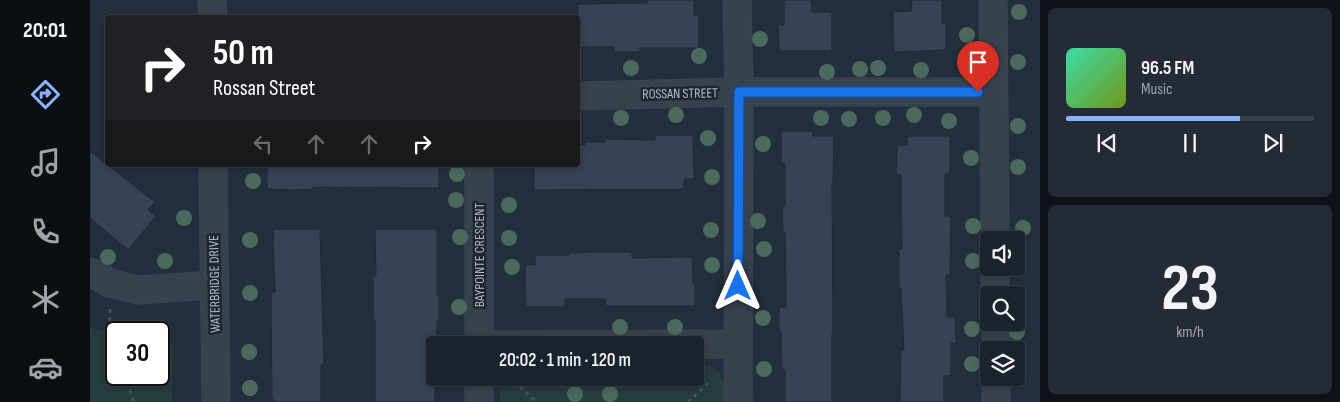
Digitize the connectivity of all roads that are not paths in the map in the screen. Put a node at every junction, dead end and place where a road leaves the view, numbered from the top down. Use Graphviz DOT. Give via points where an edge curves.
graph roads {
  1 [pos="212,0"];
  2 [pos="737,0"];
  3 [pos="993,0"];
  4 [pos="212,15"];
  5 [pos="739,92"];
  6 [pos="993,92"];
  7 [pos="580,96"];
  8 [pos="213,167"];
  9 [pos="479,167"];
  10 [pos="995,231"];
  11 [pos="100,278"];
  12 [pos="214,285"];
  13 [pos="479,336"];
  14 [pos="704,344"];
  15 [pos="737,344"];
  16 [pos="479,386"];
  17 [pos="996,386"];
  18 [pos="216,402"];
  19 [pos="479,402"];
  20 [pos="738,402"];
  21 [pos="996,402"];
  1 -- 4 [label="street"];
  2 -- 5 [label="street"];
  3 -- 6 [label="street"];
  5 -- 6 [label="street, ROSSAN STREET"];
  5 -- 7 [label="street, ROSSAN STREET"];
  5 -- 15 [label="street"];
  6 -- 10 [label="street"];
  8 -- 12 [label="street, WATERBRIDGE DRIVE"];
  9 -- 13 [label="street, BAYPOINTE CRESCENT"];
  11 -- 12 [label="street" via="138,290"];
  12 -- 18 [label="street, WATERBRIDGE DRIVE"];
  14 -- 15 [label="street"];
  15 -- 20 [label="street"];
  16 -- 19 [label="street"];
  17 -- 21 [label="street"];
}
